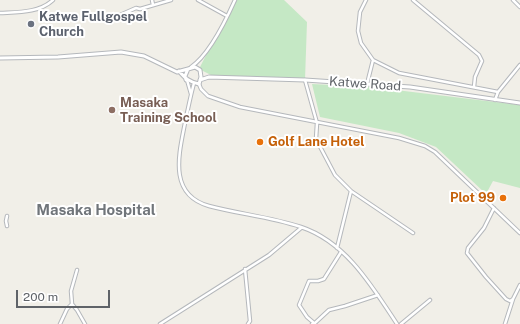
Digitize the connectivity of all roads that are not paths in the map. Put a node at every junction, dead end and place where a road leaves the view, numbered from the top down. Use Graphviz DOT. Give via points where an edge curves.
graph roads {
  1 [pos="53,0"];
  2 [pos="152,0"];
  3 [pos="171,0"];
  4 [pos="198,0"];
  5 [pos="235,0"];
  6 [pos="366,0"];
  7 [pos="413,0"];
  8 [pos="513,0"];
  9 [pos="153,5"];
  10 [pos="520,7"];
  11 [pos="0,13"];
  12 [pos="227,16"];
  13 [pos="111,19"];
  14 [pos="0,58"];
  15 [pos="373,60"];
  16 [pos="200,62"];
  17 [pos="520,65"];
  18 [pos="189,68"];
  19 [pos="200,70"];
  20 [pos="178,71"];
  21 [pos="209,77"];
  22 [pos="187,80"];
  23 [pos="200,80"];
  24 [pos="305,80"];
  25 [pos="194,83"];
  26 [pos="199,84"];
  27 [pos="367,85"];
  28 [pos="474,87"];
  29 [pos="498,92"];
  30 [pos="191,94"];
  31 [pos="495,100"];
  32 [pos="520,103"];
  33 [pos="317,123"];
  34 [pos="351,191"];
  35 [pos="494,208"];
  36 [pos="7,216"];
  37 [pos="7,226"];
  38 [pos="302,227"];
  39 [pos="413,233"];
  40 [pos="520,233"];
  41 [pos="337,248"];
  42 [pos="341,252"];
  43 [pos="245,269"];
  44 [pos="77,270"];
  45 [pos="520,285"];
  46 [pos="378,295"];
  47 [pos="513,299"];
  48 [pos="430,300"];
  49 [pos="72,304"];
  50 [pos="60,324"];
  51 [pos="85,324"];
  52 [pos="160,324"];
  53 [pos="248,324"];
  54 [pos="313,324"];
  55 [pos="397,324"];
  56 [pos="401,324"];
  57 [pos="505,324"];
  1 -- 11 [label="street" via="47,6 38,9"];
  2 -- 9 [label="street"];
  3 -- 9 [label="street"];
  4 -- 12 [label="street"];
  5 -- 12 [label="street"];
  6 -- 15 [label="street" via="360,12 358,31 361,43"];
  7 -- 28 [label="street" via="479,55 482,61"];
  8 -- 10 [label="street"];
  9 -- 13 [label="street" via="136,8"];
  12 -- 16 [label="street"];
  14 -- 20 [label="street" via="122,52 140,55"];
  15 -- 27 [label="street"];
  15 -- 28 [label="street" via="399,73"];
  16 -- 18 [label="street"];
  16 -- 19 [label="street"];
  17 -- 29 [label="street"];
  18 -- 19 [label="street"];
  18 -- 20 [label="street"];
  18 -- 22 [label="street" via="185,76"];
  19 -- 21 [label="street"];
  19 -- 23 [label="street"];
  20 -- 22 [label="street"];
  21 -- 23 [label="street, Katwe Road"];
  21 -- 24 [label="street, Katwe Road"];
  22 -- 25 [label="street"];
  22 -- 30 [label="street"];
  23 -- 26 [label="street"];
  24 -- 27 [label="street, Katwe Road"];
  24 -- 33 [label="street"];
  25 -- 26 [label="street"];
  25 -- 30 [label="street"];
  26 -- 33 [label="street" via="204,93 224,103"];
  27 -- 31 [label="street, Katwe Road" via="410,88"];
  28 -- 29 [label="street"];
  29 -- 31 [label="street"];
  30 -- 38 [label="street" via="179,157 179,172 186,192 208,206"];
  31 -- 32 [label="street, Katwe Road"];
  33 -- 34 [label="street" via="316,139 336,175"];
  33 -- 35 [label="street" via="399,138 425,146 435,152"];
  34 -- 39 [label="street"];
  34 -- 41 [label="street"];
  35 -- 40 [label="street"];
  35 -- 47 [label="street" via="467,253 506,299"];
  36 -- 37 [label="street"];
  38 -- 41 [label="street"];
  38 -- 43 [label="street" via="269,255"];
  41 -- 42 [label="street"];
  42 -- 46 [label="street" via="355,264"];
  42 -- 54 [label="street" via="324,279 309,281 303,294 299,305"];
  43 -- 52 [label="street"];
  43 -- 53 [label="street" via="250,321"];
  44 -- 49 [label="street" via="71,291"];
  45 -- 47 [label="street"];
  46 -- 54 [label="street" via="329,310"];
  46 -- 55 [label="street"];
  47 -- 57 [label="street"];
  48 -- 56 [label="street"];
  49 -- 50 [label="street"];
  49 -- 51 [label="street"];
}
